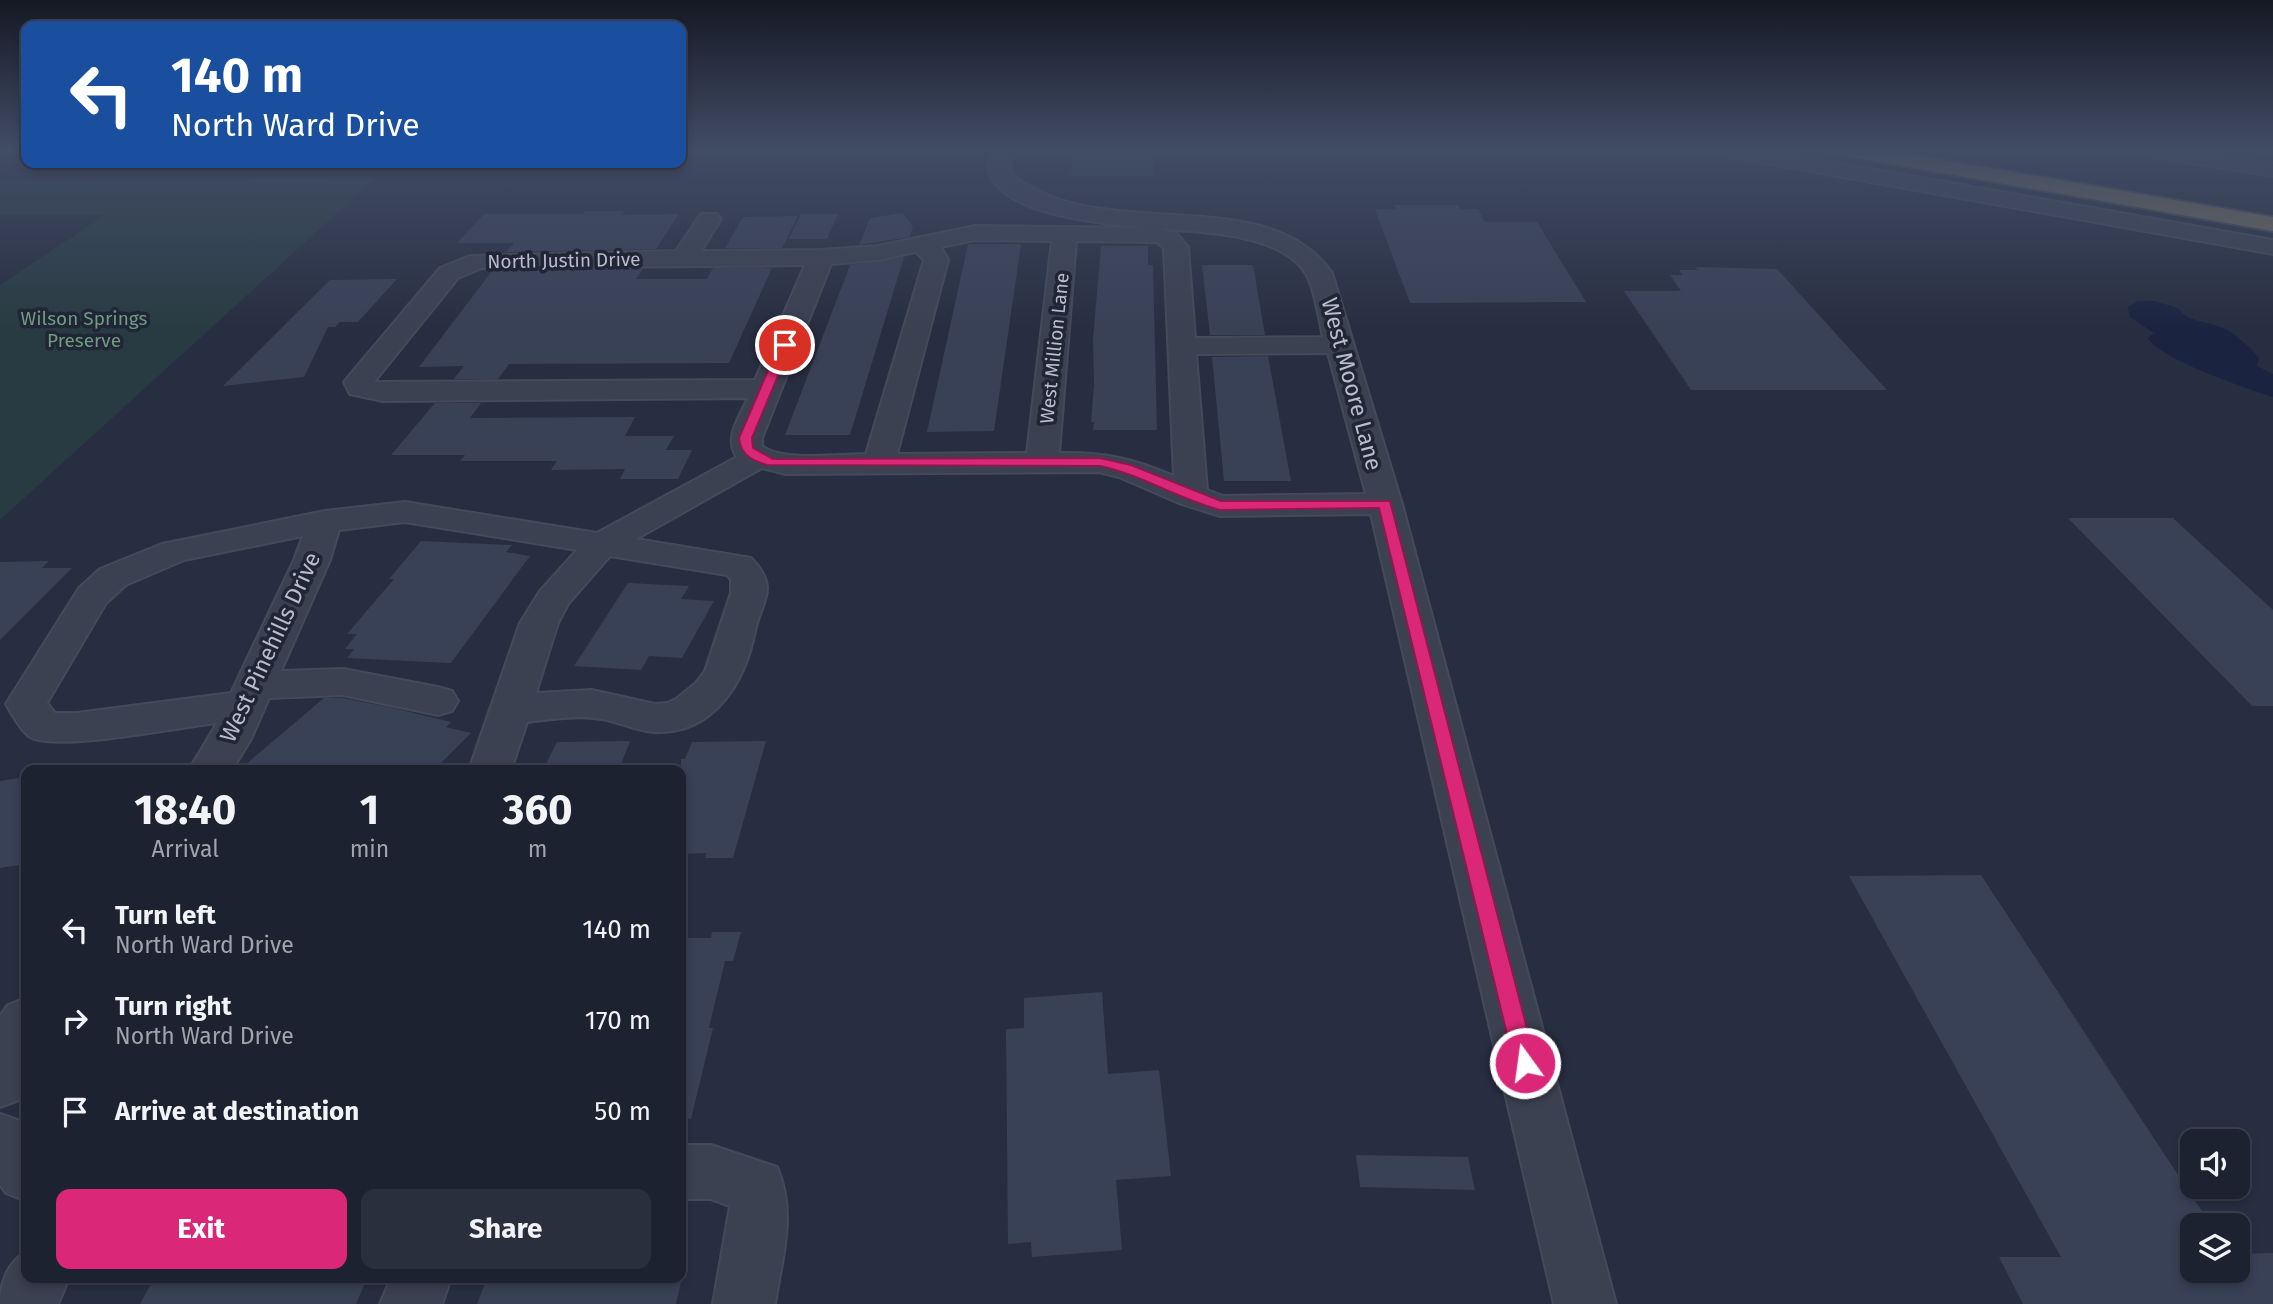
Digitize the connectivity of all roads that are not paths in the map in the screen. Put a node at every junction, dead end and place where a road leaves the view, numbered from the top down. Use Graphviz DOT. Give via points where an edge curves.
graph roads {
  1 [pos="1059,208"];
  2 [pos="2053,208"];
  3 [pos="2185,208"];
  4 [pos="709,219"];
  5 [pos="2273,223"];
  6 [pos="1065,233"];
  7 [pos="920,244"];
  8 [pos="2273,247"];
  9 [pos="821,257"];
  10 [pos="684,258"];
  11 [pos="1341,345"];
  12 [pos="1182,346"];
  13 [pos="766,389"];
  14 [pos="758,458"];
  15 [pos="1042,462"];
  16 [pos="879,463"];
  17 [pos="1191,496"];
  18 [pos="1385,504"];
  19 [pos="325,521"];
  20 [pos="601,544"];
  21 [pos="249,695"];
  22 [pos="438,701"];
  23 [pos="512,709"];
  24 [pos="212,765"];
  25 [pos="492,765"];
  26 [pos="21,1028"];
  27 [pos="0,1083"];
  28 [pos="0,1140"];
  29 [pos="21,1167"];
  30 [pos="686,1172"];
  31 [pos="36,1283"];
  32 [pos="419,1283"];
  33 [pos="23,1304"];
  34 [pos="411,1304"];
  35 [pos="744,1304"];
  36 [pos="1585,1304"];
  1 -- 11 [label="street, West Moore Lane" via="1222,226 1271,239 1310,261 1319,273"];
  2 -- 8 [label="street"];
  3 -- 5 [label="highway"];
  4 -- 10 [label="street"];
  6 -- 7 [label="street, North Justin Drive" via="961,234"];
  6 -- 12 [label="street, North Justin Drive" via="1142,233 1173,243"];
  6 -- 15 [label="street, West Million Lane"];
  7 -- 9 [label="street, North Justin Drive"];
  7 -- 16 [label="street" via="936,260"];
  9 -- 10 [label="street, North Justin Drive"];
  9 -- 13 [label="street"];
  10 -- 13 [label="street, North Justin Drive" via="467,264 449,273 362,376 360,388 383,392"];
  11 -- 12 [label="street"];
  11 -- 18 [label="street, West Moore Lane"];
  12 -- 17 [label="street"];
  13 -- 14 [label="street" via="746,438 747,449"];
  14 -- 16 [label="street" via="786,464"];
  14 -- 20 [label="street"];
  15 -- 16 [label="street"];
  15 -- 17 [label="street" via="1113,464"];
  17 -- 18 [label="street" via="1220,506"];
  18 -- 36 [label="street, West Moore Lane"];
  19 -- 20 [label="street" via="405,512"];
  19 -- 21 [label="street, West Pinehills Drive" via="312,560"];
  19 -- 21 [label="street" via="174,551 113,577 92,596 26,704 44,727 77,727"];
  20 -- 23 [label="street" via="553,599 539,623"];
  20 -- 23 [label="street" via="738,566 748,574 748,598 718,684 683,714 668,719 602,705"];
  21 -- 22 [label="street" via="343,682"];
  21 -- 24 [label="street, West Pinehills Drive" via="230,739"];
  23 -- 25 [label="street"];
  26 -- 27 [label="street"];
  28 -- 29 [label="street"];
  30 -- 35 [label="street" via="711,1172 757,1186 760,1212"];
  31 -- 33 [label="street"];
  32 -- 34 [label="street"];
}
